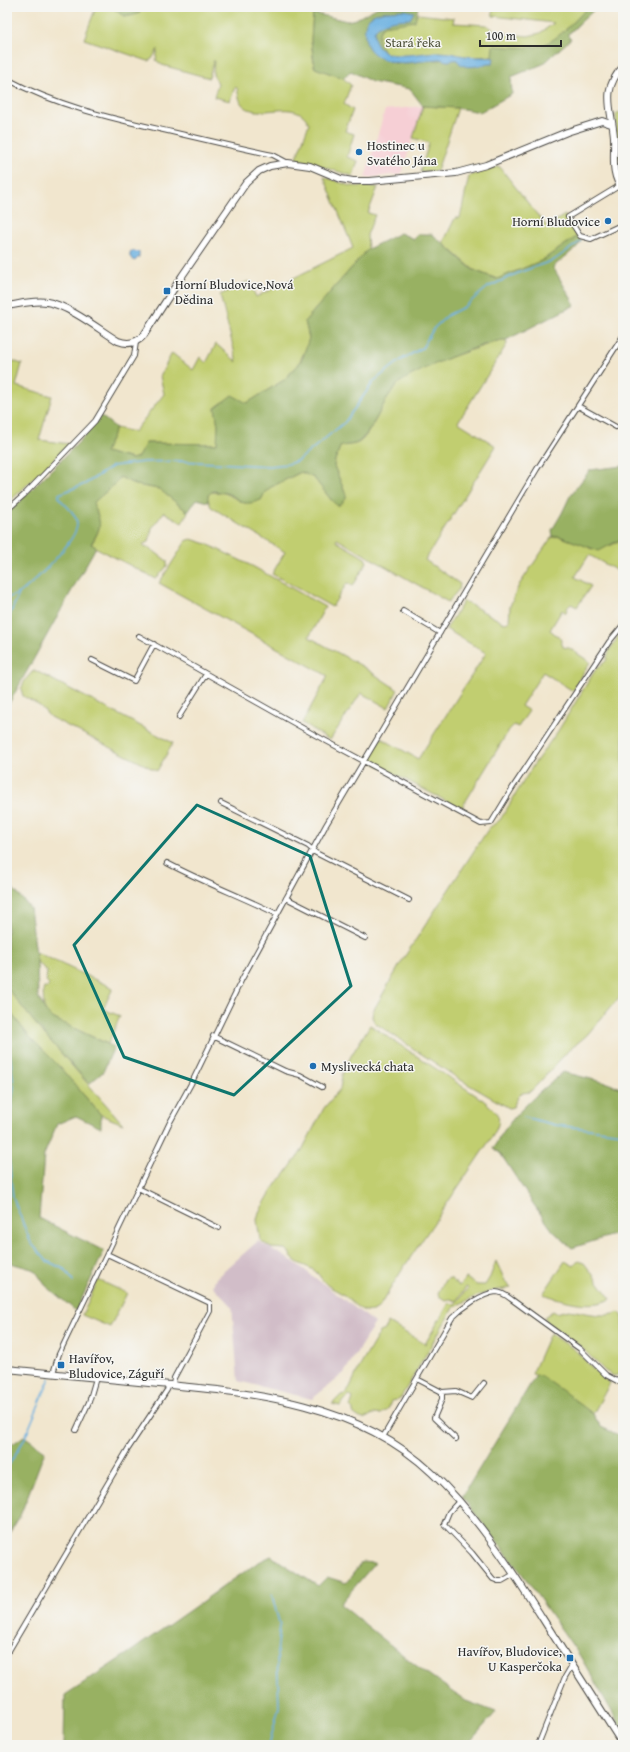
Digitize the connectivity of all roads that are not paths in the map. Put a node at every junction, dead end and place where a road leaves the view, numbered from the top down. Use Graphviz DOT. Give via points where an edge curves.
graph roads {
  1 [pos="623,67"];
  2 [pos="7,79"];
  3 [pos="611,124"];
  4 [pos="288,163"];
  5 [pos="621,188"];
  6 [pos="623,224"];
  7 [pos="7,306"];
  8 [pos="623,336"];
  9 [pos="136,342"];
  10 [pos="578,406"];
  11 [pos="616,427"];
  12 [pos="7,510"];
  13 [pos="403,612"];
  14 [pos="623,625"];
  15 [pos="440,633"];
  16 [pos="139,636"];
  17 [pos="154,644"];
  18 [pos="92,660"];
  19 [pos="206,674"];
  20 [pos="179,717"];
  21 [pos="364,760"];
  22 [pos="221,803"];
  23 [pos="312,850"];
  24 [pos="167,863"];
  25 [pos="286,898"];
  26 [pos="409,900"];
  27 [pos="277,914"];
  28 [pos="365,938"];
  29 [pos="213,1036"];
  30 [pos="322,1087"];
  31 [pos="138,1188"];
  32 [pos="219,1228"];
  33 [pos="107,1254"];
  34 [pos="7,1370"];
  35 [pos="53,1373"];
  36 [pos="96,1378"];
  37 [pos="417,1379"];
  38 [pos="484,1383"];
  39 [pos="623,1384"];
  40 [pos="171,1385"];
  41 [pos="442,1392"];
  42 [pos="76,1430"];
  43 [pos="383,1437"];
  44 [pos="456,1439"];
  45 [pos="459,1501"];
  46 [pos="514,1574"];
  47 [pos="7,1654"];
  48 [pos="572,1666"];
  49 [pos="538,1745"];
  50 [pos="623,1745"];
  1 -- 3 [label="street" via="615,76 611,87 608,104"];
  2 -- 4 [label="street" via="33,93 79,109 274,155"];
  3 -- 4 [label="street" via="602,121 567,132 480,167 450,174 353,181 341,179 310,166"];
  3 -- 5 [label="street" via="614,138 614,170"];
  4 -- 9 [label="street" via="270,166 250,178 144,334"];
  5 -- 6 [label="street" via="568,216 580,236 591,239"];
  7 -- 9 [label="street" via="53,303 69,310 118,341"];
  8 -- 10 [label="street"];
  9 -- 12 [label="street" via="134,356 96,421"];
  10 -- 11 [label="street"];
  10 -- 15 [label="street" via="537,469"];
  13 -- 15 [label="street"];
  14 -- 21 [label="street" via="609,642 491,823 481,824"];
  15 -- 21 [label="street"];
  16 -- 17 [label="street"];
  17 -- 18 [label="street" via="134,681"];
  17 -- 19 [label="street"];
  19 -- 20 [label="street"];
  19 -- 21 [label="street"];
  21 -- 23 [label="street"];
  22 -- 23 [label="street"];
  23 -- 25 [label="street"];
  23 -- 26 [label="street"];
  24 -- 27 [label="street"];
  25 -- 27 [label="street"];
  25 -- 28 [label="street"];
  27 -- 29 [label="street"];
  29 -- 30 [label="street"];
  29 -- 31 [label="street"];
  31 -- 32 [label="street"];
  31 -- 33 [label="street"];
  33 -- 35 [label="street" via="59,1354"];
  33 -- 40 [label="street" via="210,1303 210,1311"];
  34 -- 35 [label="street"];
  35 -- 36 [label="street"];
  36 -- 40 [label="street"];
  36 -- 42 [label="street" via="89,1402"];
  37 -- 39 [label="street" via="452,1318 476,1299 497,1292 511,1299 580,1349 606,1375"];
  37 -- 41 [label="street"];
  37 -- 43 [label="street"];
  38 -- 41 [label="street" via="472,1398 456,1391"];
  40 -- 43 [label="street" via="297,1403 348,1419"];
  40 -- 47 [label="street" via="128,1449"];
  41 -- 44 [label="street" via="442,1399 434,1418"];
  43 -- 45 [label="street" via="424,1466"];
  45 -- 46 [label="street"];
  45 -- 46 [label="street" via="449,1512 444,1524 493,1579 498,1582"];
  46 -- 48 [label="street"];
  48 -- 49 [label="street" via="565,1677"];
  48 -- 50 [label="street"];
}
